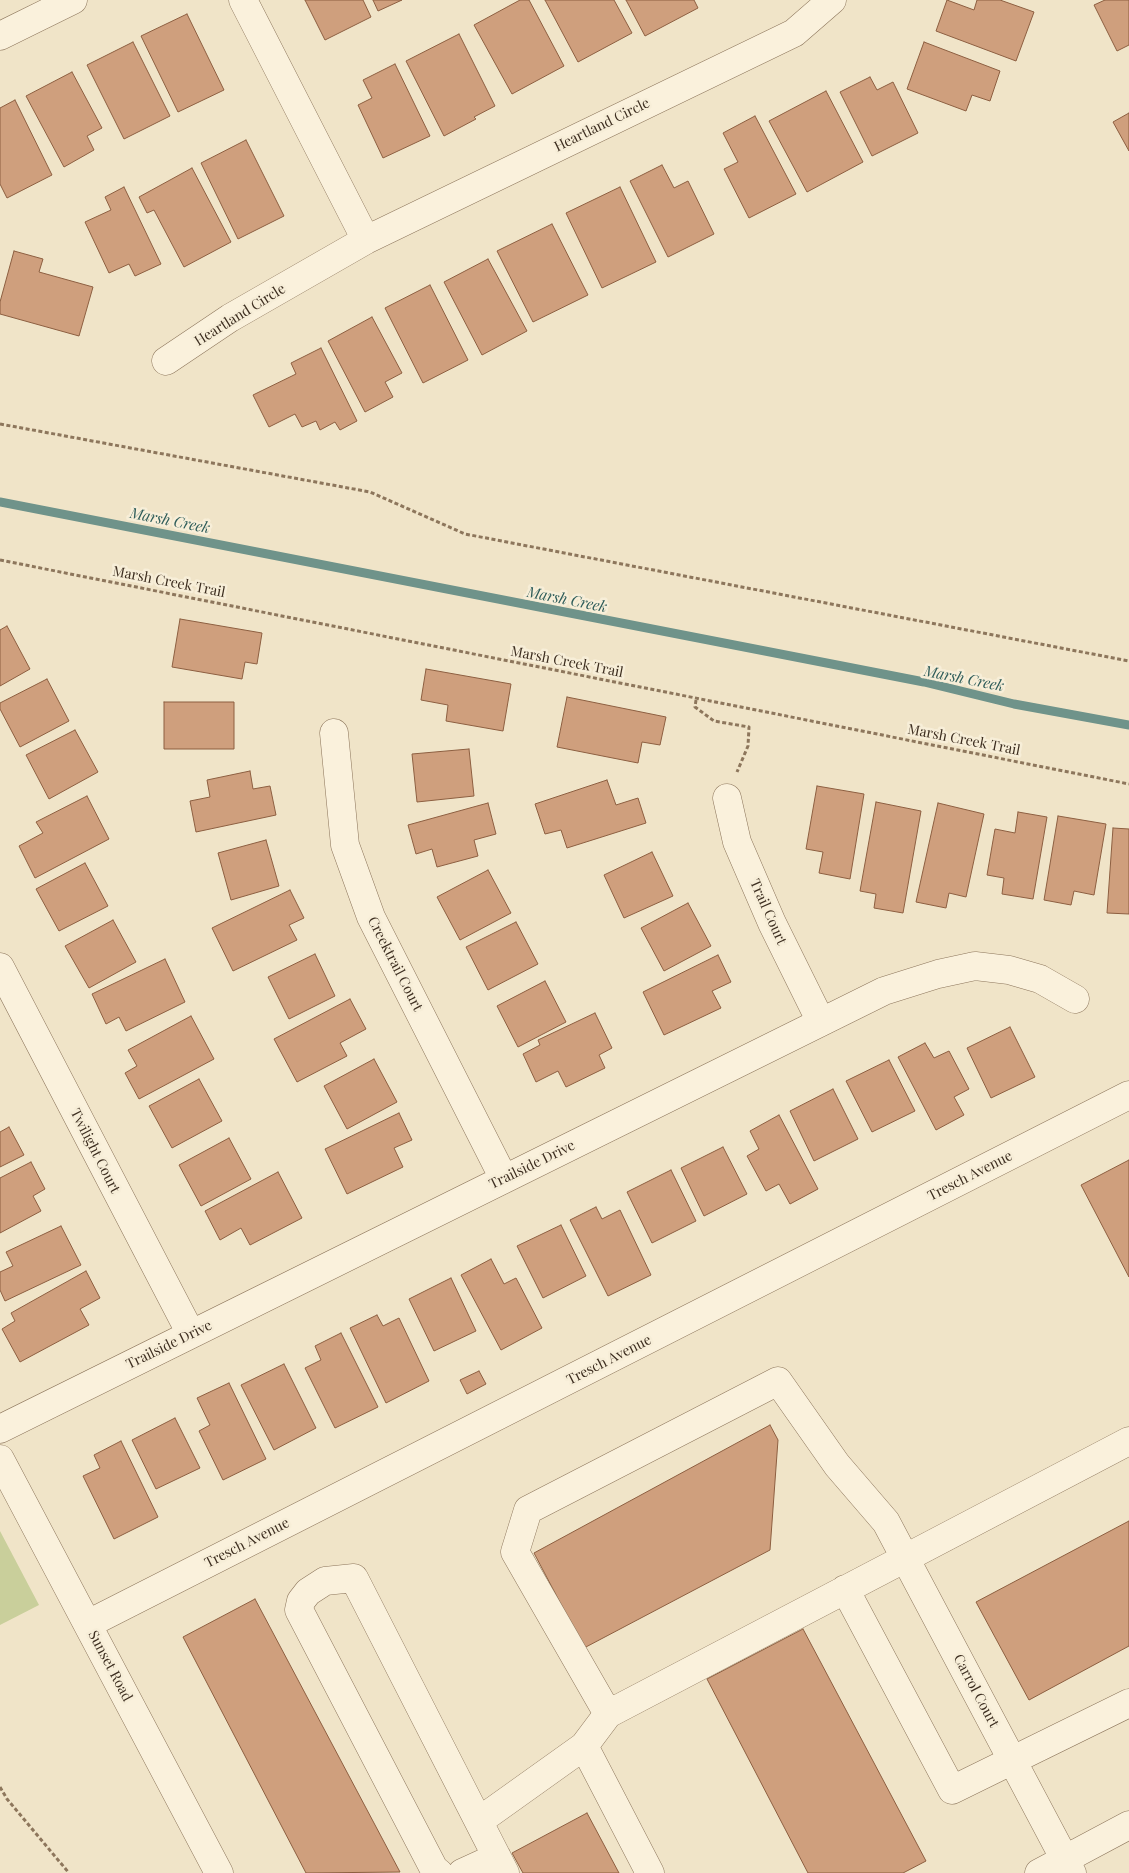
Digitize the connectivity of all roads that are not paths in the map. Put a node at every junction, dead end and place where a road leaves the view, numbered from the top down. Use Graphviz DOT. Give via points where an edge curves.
graph roads {
  1 [pos="73,0"];
  2 [pos="243,0"];
  3 [pos="832,0"];
  4 [pos="0,36"];
  5 [pos="366,240"];
  6 [pos="166,362"];
  7 [pos="334,733"];
  8 [pos="727,798"];
  9 [pos="0,967"];
  10 [pos="1075,999"];
  11 [pos="821,1022"];
  12 [pos="1129,1095"];
  13 [pos="504,1179"];
  14 [pos="191,1334"];
  15 [pos="0,1429"];
  16 [pos="1129,1441"];
  17 [pos="0,1459"];
  18 [pos="905,1557"];
  19 [pos="845,1589"];
  20 [pos="88,1624"];
  21 [pos="1129,1703"];
  22 [pos="608,1714"];
  23 [pos="584,1746"];
  24 [pos="1013,1761"];
  25 [pos="479,1822"];
  26 [pos="1129,1825"];
  27 [pos="501,1865"];
  28 [pos="1069,1866"];
  29 [pos="219,1873"];
  30 [pos="440,1873"];
  31 [pos="462,1873"];
  32 [pos="650,1873"];
  33 [pos="1039,1873"];
  1 -- 4 [label="street"];
  2 -- 5 [label="street"];
  3 -- 5 [label="street, Heartland Circle" via="794,32"];
  5 -- 6 [label="street, Heartland Circle" via="230,318"];
  7 -- 13 [label="street, Creektrail Court" via="345,845 371,917"];
  8 -- 11 [label="street, Trail Court" via="737,842 772,923"];
  9 -- 14 [label="street, Twilight Court"];
  10 -- 11 [label="street, Trailside Drive" via="1040,979 1009,970 975,966 884,991"];
  11 -- 13 [label="street, Trailside Drive"];
  12 -- 20 [label="street, Tresch Avenue"];
  13 -- 14 [label="street, Trailside Drive"];
  14 -- 15 [label="street, Trailside Drive"];
  16 -- 18 [label="street"];
  17 -- 20 [label="street, Sunset Road"];
  18 -- 19 [label="street"];
  18 -- 22 [label="street, Carrol Court" via="886,1522 837,1465 778,1381 528,1510 514,1552"];
  18 -- 24 [label="street, Carrol Court"];
  19 -- 22 [label="street"];
  19 -- 24 [label="street" via="952,1790"];
  20 -- 29 [label="street, Sunset Road"];
  21 -- 24 [label="street"];
  22 -- 23 [label="street"];
  23 -- 25 [label="street"];
  23 -- 32 [label="street"];
  24 -- 28 [label="street, Carrol Court"];
  25 -- 27 [label="street"];
  25 -- 30 [label="street" via="354,1578 317,1584 301,1602 299,1610 434,1869"];
  26 -- 28 [label="street"];
  27 -- 31 [label="street"];
  28 -- 33 [label="street"];
}
